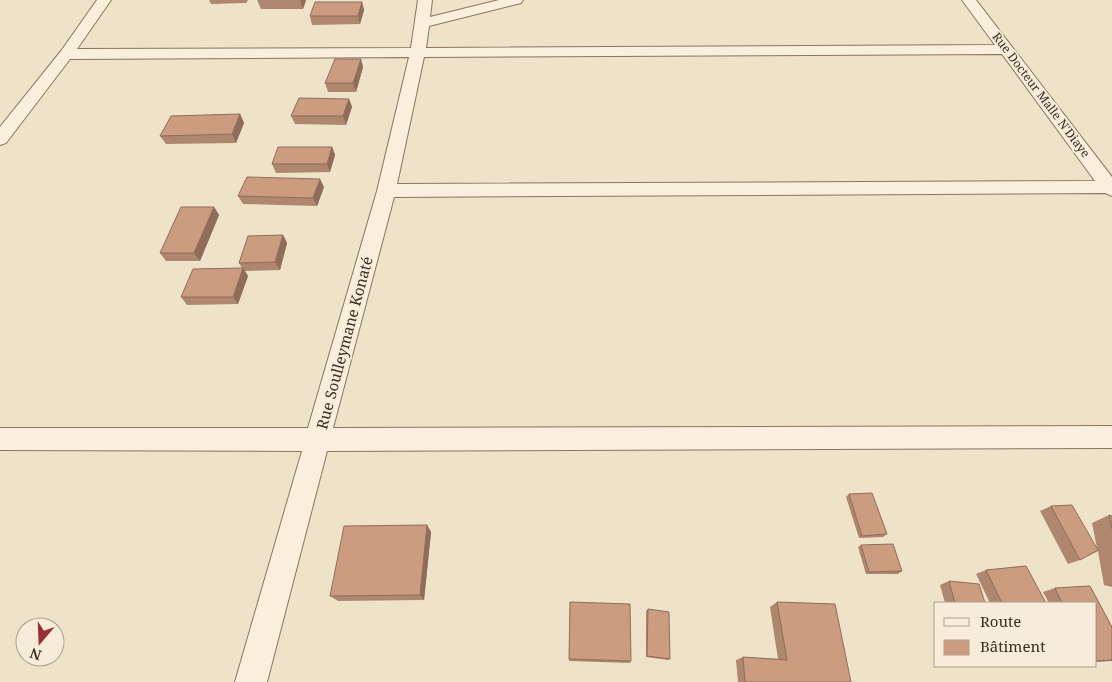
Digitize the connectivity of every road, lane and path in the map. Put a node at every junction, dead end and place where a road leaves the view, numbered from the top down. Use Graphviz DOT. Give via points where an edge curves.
graph roads {
  1 [pos="104,0"];
  2 [pos="424,0"];
  3 [pos="516,0"];
  4 [pos="969,0"];
  5 [pos="422,23"];
  6 [pos="1006,49"];
  7 [pos="418,50"];
  8 [pos="66,54"];
  9 [pos="0,139"];
  10 [pos="1111,189"];
  11 [pos="386,191"];
  12 [pos="1112,437"];
  13 [pos="0,439"];
  14 [pos="318,440"];
  15 [pos="251,682"];
  1 -- 8 [label="street"];
  2 -- 5 [label="street, Rue Soulleymane Konaté"];
  3 -- 5 [label="street"];
  4 -- 6 [label="street, Rue Docteur Malle N'Diaye"];
  5 -- 7 [label="street, Rue Soulleymane Konaté"];
  6 -- 7 [label="street"];
  6 -- 10 [label="street, Rue Docteur Malle N'Diaye"];
  7 -- 8 [label="street"];
  7 -- 11 [label="street, Rue Soulleymane Konaté"];
  8 -- 9 [label="street"];
  10 -- 11 [label="street"];
  11 -- 14 [label="street, Rue Soulleymane Konaté"];
  12 -- 14 [label="street"];
  13 -- 14 [label="street"];
  14 -- 15 [label="street, Rue Soulleymane Konaté"];
}
